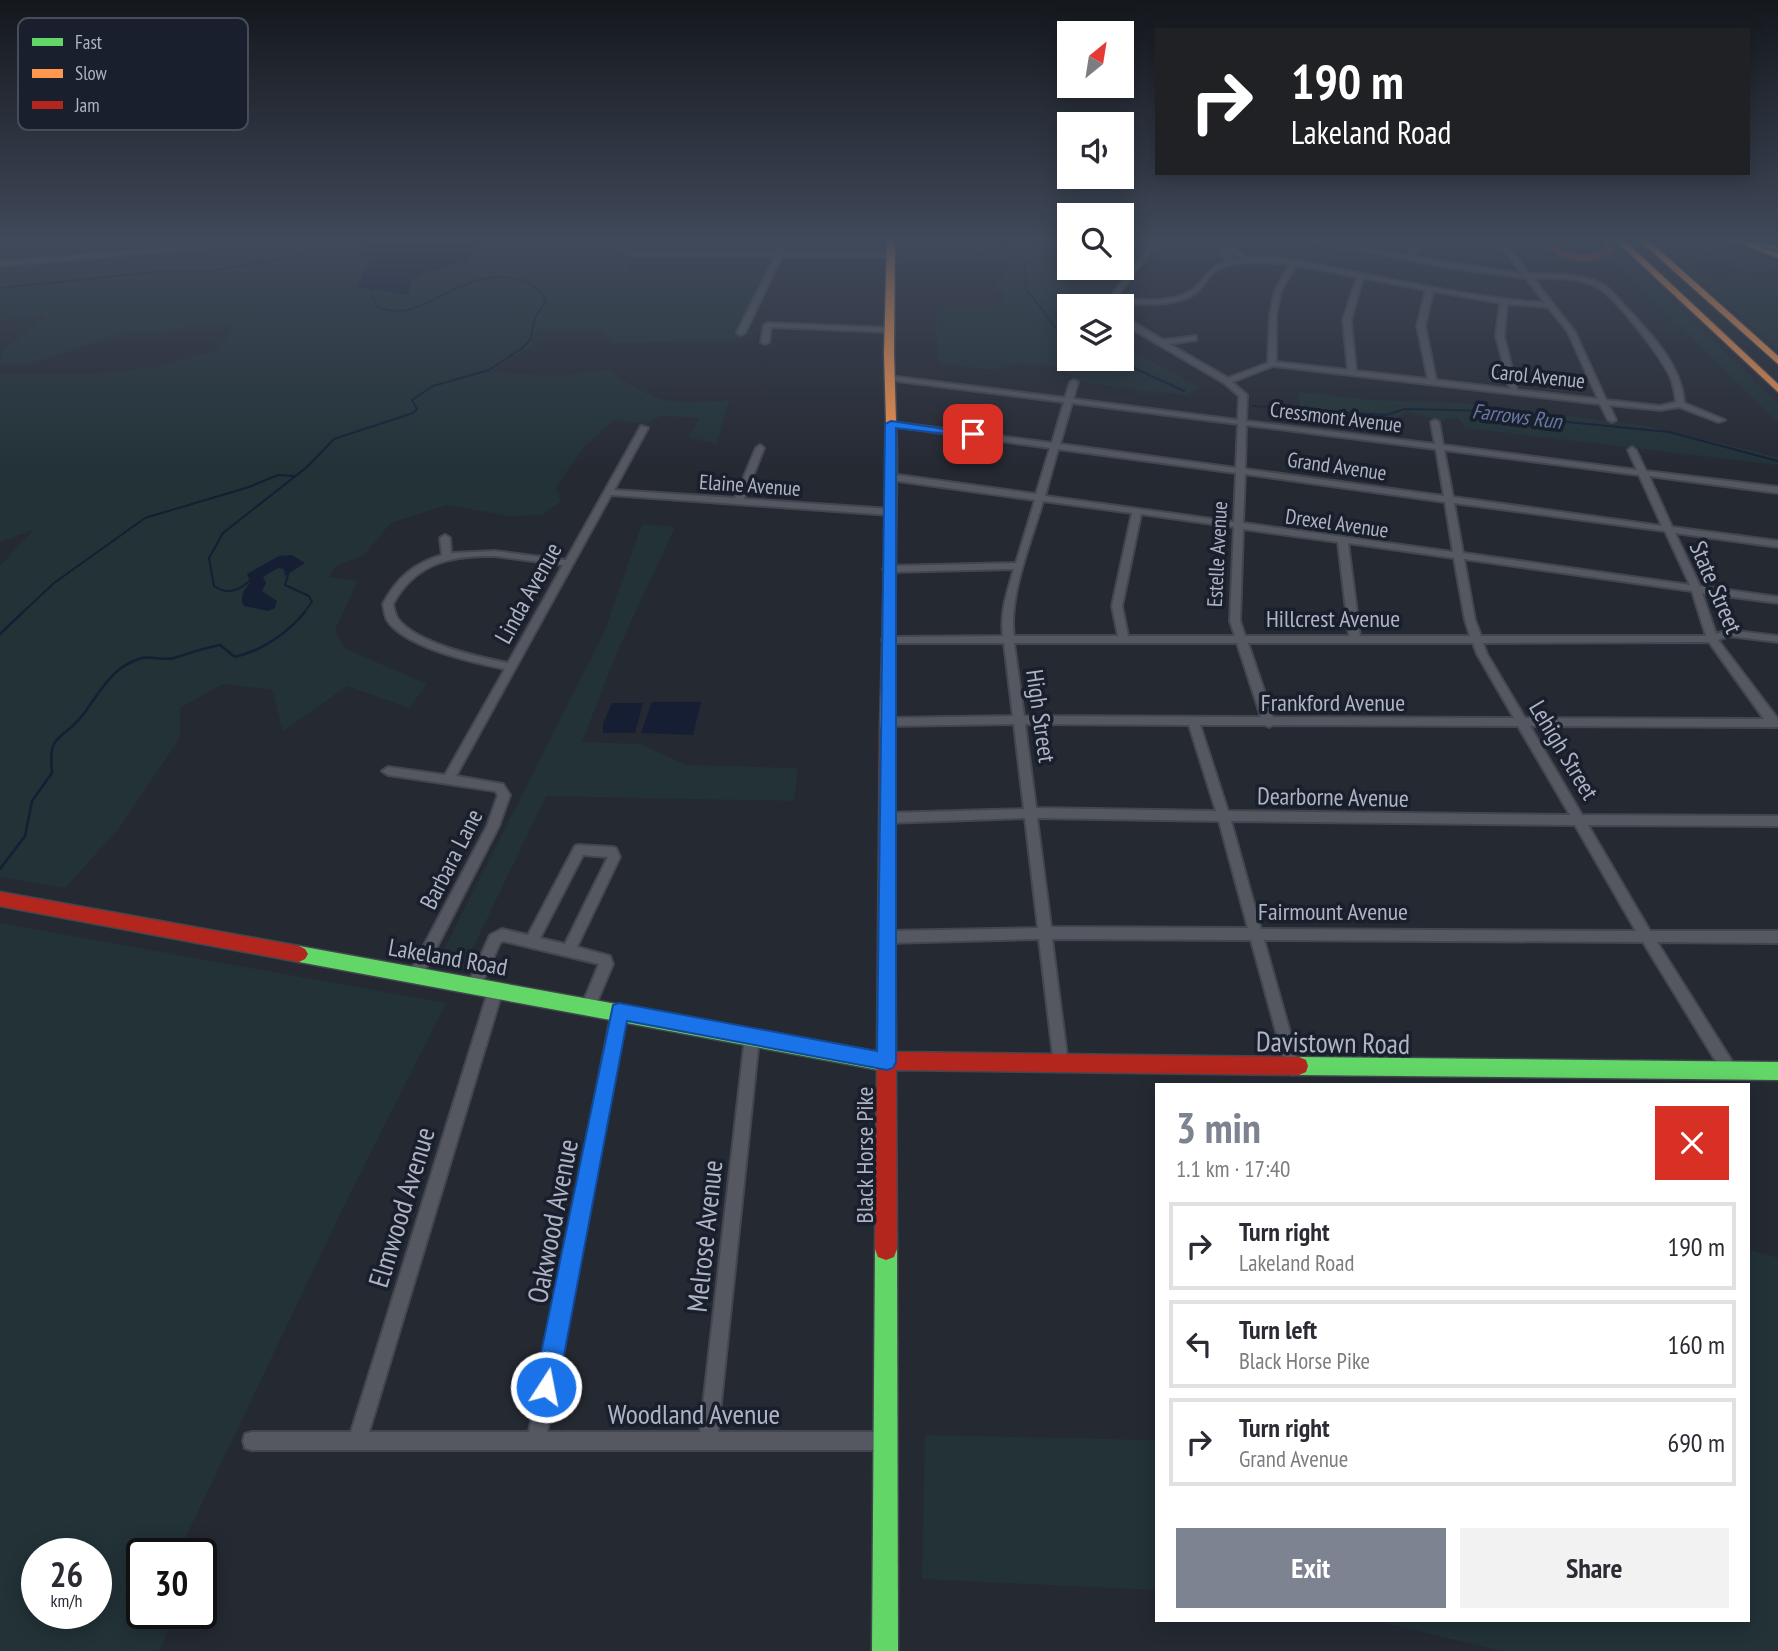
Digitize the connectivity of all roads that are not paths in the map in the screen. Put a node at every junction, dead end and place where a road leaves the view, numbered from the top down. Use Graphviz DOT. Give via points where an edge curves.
graph roads {
  1 [pos="749,316"];
  2 [pos="889,316"];
  3 [pos="1274,316"];
  4 [pos="1348,316"];
  5 [pos="1423,316"];
  6 [pos="1502,316"];
  7 [pos="1557,316"];
  8 [pos="1629,316"];
  9 [pos="1700,316"];
  10 [pos="1728,316"];
  11 [pos="1134,326"];
  12 [pos="889,330"];
  13 [pos="741,333"];
  14 [pos="1193,338"];
  15 [pos="765,342"];
  16 [pos="1161,342"];
  17 [pos="1778,361"];
  18 [pos="1272,364"];
  19 [pos="1353,374"];
  20 [pos="889,378"];
  21 [pos="1227,381"];
  22 [pos="1074,382"];
  23 [pos="1433,383"];
  24 [pos="1778,389"];
  25 [pos="1514,391"];
  26 [pos="1069,399"];
  27 [pos="1605,402"];
  28 [pos="1680,404"];
  29 [pos="1612,420"];
  30 [pos="1721,420"];
  31 [pos="1435,422"];
  32 [pos="1244,423"];
  33 [pos="891,424"];
  34 [pos="644,428"];
  35 [pos="1055,445"];
  36 [pos="761,448"];
  37 [pos="1440,448"];
  38 [pos="1632,450"];
  39 [pos="1242,471"];
  40 [pos="1645,473"];
  41 [pos="891,477"];
  42 [pos="1778,490"];
  43 [pos="609,492"];
  44 [pos="1039,496"];
  45 [pos="1450,499"];
  46 [pos="738,502"];
  47 [pos="890,512"];
  48 [pos="1138,512"];
  49 [pos="1238,526"];
  50 [pos="1668,529"];
  51 [pos="445,538"];
  52 [pos="1343,542"];
  53 [pos="1778,544"];
  54 [pos="447,557"];
  55 [pos="1460,558"];
  56 [pos="569,563"];
  57 [pos="1019,566"];
  58 [pos="888,569"];
  59 [pos="1696,588"];
  60 [pos="1778,600"];
  61 [pos="1239,638"];
  62 [pos="1476,639"];
  63 [pos="1712,639"];
  64 [pos="1778,639"];
  65 [pos="887,640"];
  66 [pos="1009,640"];
  67 [pos="1124,640"];
  68 [pos="1354,640"];
  69 [pos="511,667"];
  70 [pos="1020,720"];
  71 [pos="887,722"];
  72 [pos="1194,723"];
  73 [pos="1269,723"];
  74 [pos="1523,723"];
  75 [pos="1776,725"];
  76 [pos="388,771"];
  77 [pos="449,779"];
  78 [pos="1032,813"];
  79 [pos="1224,817"];
  80 [pos="887,818"];
  81 [pos="1581,820"];
  82 [pos="1778,821"];
  83 [pos="0,899"];
  84 [pos="1046,933"];
  85 [pos="1256,934"];
  86 [pos="1644,934"];
  87 [pos="887,937"];
  88 [pos="1778,937"];
  89 [pos="531,942"];
  90 [pos="569,950"];
  91 [pos="415,974"];
  92 [pos="475,984"];
  93 [pos="496,989"];
  94 [pos="589,1005"];
  95 [pos="619,1011"];
  96 [pos="752,1038"];
  97 [pos="887,1062"];
  98 [pos="1061,1064"];
  99 [pos="1293,1068"];
  100 [pos="1730,1071"];
  101 [pos="1778,1071"];
  102 [pos="252,1441"];
  103 [pos="357,1441"];
  104 [pos="536,1441"];
  105 [pos="708,1441"];
  106 [pos="884,1441"];
  107 [pos="885,1651"];
  1 -- 13 [label="street"];
  2 -- 12 [label="main road, Black Horse Pike"];
  3 -- 18 [label="street"];
  4 -- 19 [label="street"];
  5 -- 23 [label="street" via="1421,326"];
  6 -- 25 [label="street" via="1500,336"];
  7 -- 27 [label="street" via="1571,332"];
  8 -- 28 [label="street" via="1659,352"];
  9 -- 24 [label="main road"];
  10 -- 17 [label="main road"];
  11 -- 16 [label="street"];
  12 -- 15 [label="street" via="768,325"];
  12 -- 20 [label="main road, Black Horse Pike"];
  14 -- 16 [label="street"];
  16 -- 21 [label="street"];
  18 -- 19 [label="street, Carol Avenue"];
  18 -- 21 [label="street, Carol Avenue"];
  19 -- 23 [label="street, Carol Avenue"];
  20 -- 26 [label="street, Cressmont Avenue"];
  20 -- 33 [label="main road, Black Horse Pike"];
  21 -- 32 [label="street, Estelle Avenue" via="1243,394"];
  22 -- 26 [label="street, High Street"];
  23 -- 25 [label="street, Carol Avenue"];
  25 -- 27 [label="street, Carol Avenue"];
  26 -- 32 [label="street, Cressmont Avenue"];
  26 -- 35 [label="street, High Street"];
  27 -- 28 [label="street, Carol Avenue" via="1660,408"];
  27 -- 29 [label="street"];
  28 -- 30 [label="street"];
  31 -- 37 [label="street, Lehigh Street"];
  32 -- 37 [label="street, Cressmont Avenue"];
  32 -- 39 [label="street, Estelle Avenue"];
  33 -- 35 [label="street, Grand Avenue"];
  33 -- 41 [label="main road, Black Horse Pike"];
  34 -- 43 [label="street, Linda Avenue"];
  35 -- 39 [label="street, Grand Avenue"];
  35 -- 44 [label="street, High Street"];
  36 -- 46 [label="street"];
  37 -- 40 [label="street, Cressmont Avenue"];
  37 -- 45 [label="street, Lehigh Street"];
  38 -- 40 [label="street, State Street"];
  39 -- 45 [label="street, Grand Avenue"];
  39 -- 49 [label="street, Estelle Avenue"];
  40 -- 42 [label="street, Cressmont Avenue"];
  40 -- 50 [label="street, State Street"];
  41 -- 44 [label="street, Drexel Avenue"];
  41 -- 47 [label="main road, Black Horse Pike"];
  43 -- 46 [label="street, Elaine Avenue"];
  43 -- 56 [label="street, Linda Avenue"];
  44 -- 48 [label="street, Drexel Avenue"];
  44 -- 57 [label="street, High Street"];
  45 -- 50 [label="street, Grand Avenue"];
  45 -- 55 [label="street, Lehigh Street"];
  46 -- 47 [label="street, Elaine Avenue"];
  47 -- 58 [label="main road, Black Horse Pike"];
  48 -- 49 [label="street, Drexel Avenue"];
  48 -- 67 [label="street" via="1117,606"];
  49 -- 52 [label="street, Drexel Avenue"];
  49 -- 61 [label="street, Estelle Avenue" via="1234,603"];
  50 -- 53 [label="street, Grand Avenue"];
  50 -- 59 [label="street, State Street"];
  51 -- 54 [label="street"];
  52 -- 55 [label="street, Drexel Avenue"];
  52 -- 68 [label="street"];
  54 -- 56 [label="street" via="471,554"];
  54 -- 69 [label="street" via="415,571 394,590 388,609 393,619 427,644"];
  55 -- 59 [label="street, Drexel Avenue"];
  55 -- 62 [label="street, Lehigh Street"];
  56 -- 69 [label="street, Linda Avenue"];
  57 -- 58 [label="street"];
  57 -- 66 [label="street, High Street" via="1009,602"];
  58 -- 65 [label="main road, Black Horse Pike"];
  59 -- 60 [label="street, Drexel Avenue"];
  59 -- 63 [label="street, State Street"];
  61 -- 67 [label="street, Hillcrest Avenue"];
  61 -- 68 [label="street, Hillcrest Avenue"];
  61 -- 73 [label="street, Estelle Avenue"];
  62 -- 63 [label="street, Hillcrest Avenue"];
  62 -- 68 [label="street, Hillcrest Avenue"];
  62 -- 74 [label="street, Lehigh Street"];
  63 -- 64 [label="street, Hillcrest Avenue" via="1728,633"];
  63 -- 75 [label="street, State Street"];
  65 -- 66 [label="street, Hillcrest Avenue"];
  65 -- 71 [label="main road, Black Horse Pike"];
  66 -- 67 [label="street, Hillcrest Avenue"];
  66 -- 70 [label="street, High Street"];
  69 -- 77 [label="street, Linda Avenue"];
  70 -- 71 [label="street, Frankford Avenue"];
  70 -- 72 [label="street, Frankford Avenue"];
  70 -- 78 [label="street, High Street"];
  71 -- 80 [label="main road, Black Horse Pike"];
  72 -- 73 [label="street, Frankford Avenue"];
  72 -- 79 [label="street"];
  73 -- 74 [label="street, Frankford Avenue"];
  74 -- 75 [label="street, Frankford Avenue"];
  74 -- 81 [label="street, Lehigh Street"];
  76 -- 77 [label="street, Barbara Lane"];
  77 -- 91 [label="street, Barbara Lane" via="499,788 504,795 493,826"];
  78 -- 79 [label="street, Dearborne Avenue"];
  78 -- 80 [label="street, Dearborne Avenue"];
  78 -- 84 [label="street, High Street"];
  79 -- 81 [label="street, Dearborne Avenue"];
  79 -- 85 [label="street"];
  80 -- 87 [label="main road, Black Horse Pike"];
  81 -- 82 [label="street, Dearborne Avenue"];
  81 -- 86 [label="street, Lehigh Street"];
  83 -- 91 [label="main road, Lakeland Road"];
  84 -- 85 [label="street, Fairmount Avenue"];
  84 -- 87 [label="street, Fairmount Avenue"];
  84 -- 98 [label="street, High Street"];
  85 -- 86 [label="street, Fairmount Avenue"];
  85 -- 99 [label="street"];
  86 -- 88 [label="street, Fairmount Avenue"];
  86 -- 100 [label="street, Lehigh Street"];
  87 -- 97 [label="main road, Black Horse Pike"];
  89 -- 90 [label="street"];
  89 -- 90 [label="street" via="579,850 612,852 614,857"];
  89 -- 92 [label="street" via="502,935 495,939"];
  90 -- 94 [label="street" via="605,960"];
  91 -- 92 [label="main road, Lakeland Road"];
  92 -- 93 [label="main road, Lakeland Road"];
  93 -- 94 [label="main road, Lakeland Road"];
  93 -- 103 [label="street, Elmwood Avenue"];
  94 -- 95 [label="main road, Lakeland Road"];
  95 -- 96 [label="main road, Lakeland Road"];
  95 -- 104 [label="street, Oakwood Avenue"];
  96 -- 97 [label="main road, Lakeland Road"];
  96 -- 105 [label="street, Melrose Avenue"];
  97 -- 98 [label="main road, Davistown Road"];
  97 -- 106 [label="main road, Black Horse Pike"];
  98 -- 99 [label="main road, Davistown Road"];
  99 -- 100 [label="main road, Davistown Road"];
  100 -- 101 [label="main road, Davistown Road"];
  102 -- 103 [label="street, Woodland Avenue"];
  103 -- 104 [label="street, Woodland Avenue"];
  104 -- 105 [label="street, Woodland Avenue"];
  105 -- 106 [label="street, Woodland Avenue"];
  106 -- 107 [label="main road, Black Horse Pike"];
}
